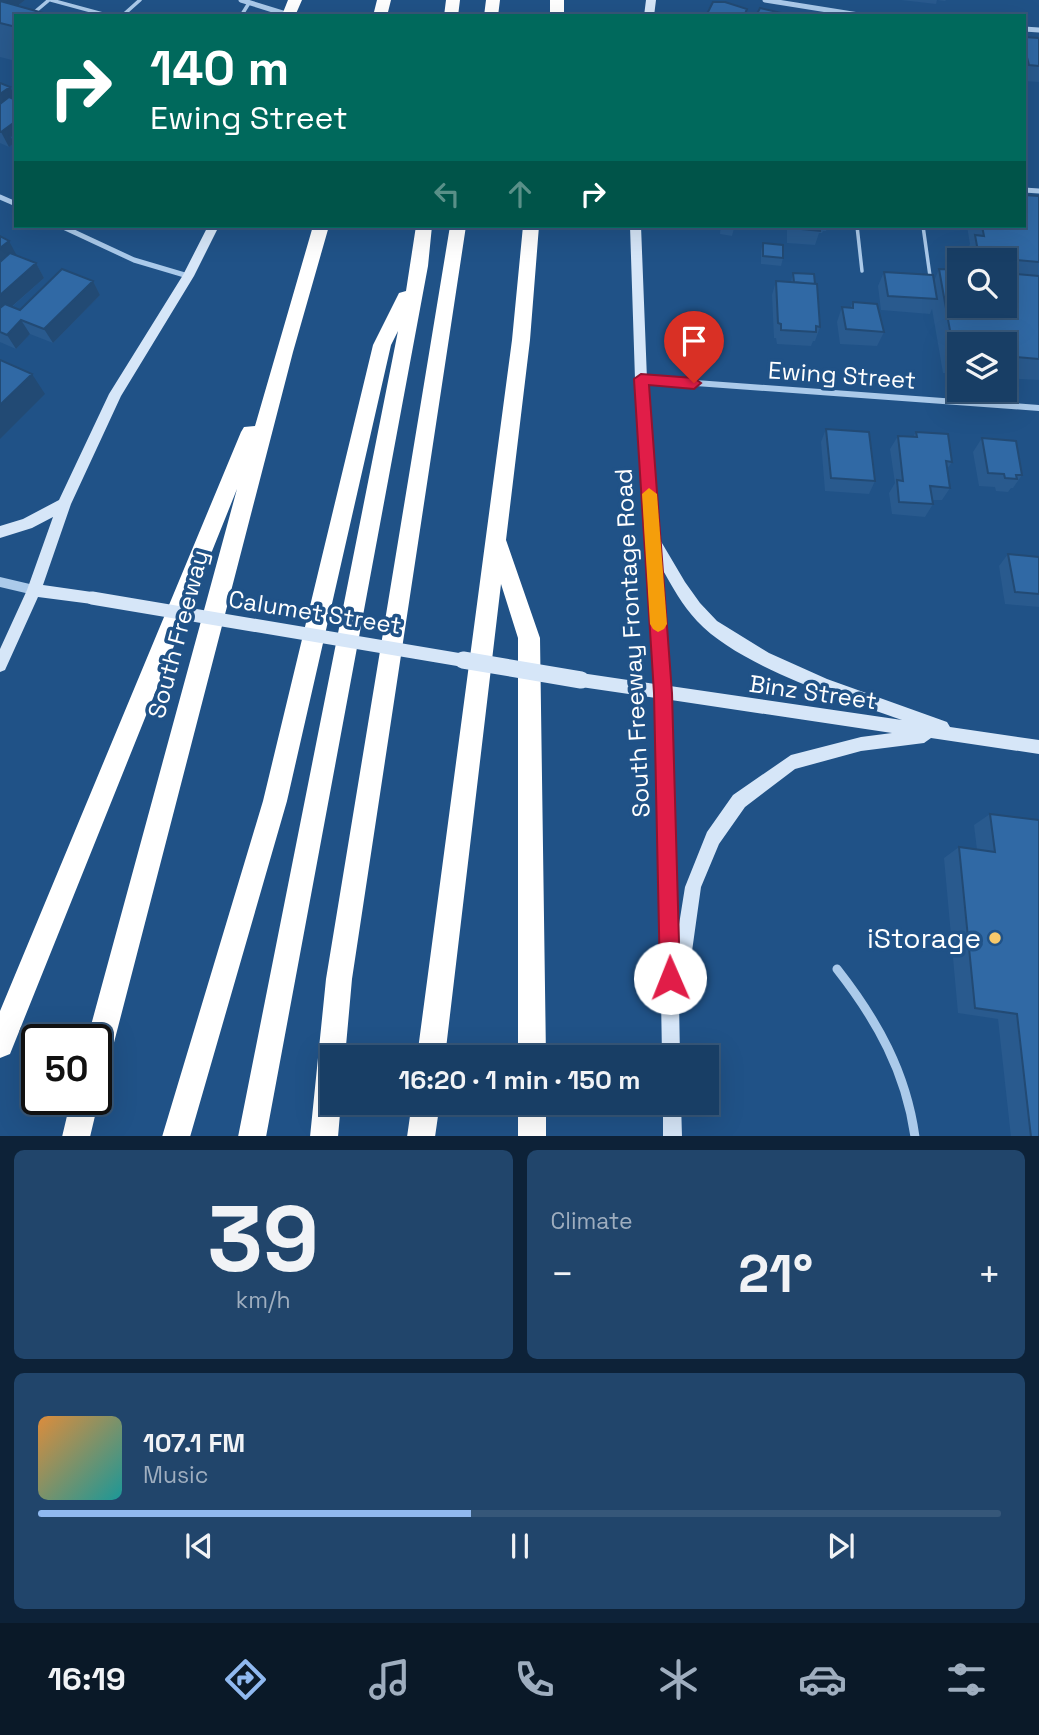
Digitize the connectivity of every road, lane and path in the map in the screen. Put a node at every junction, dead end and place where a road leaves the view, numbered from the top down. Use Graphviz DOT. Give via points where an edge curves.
graph roads {
  1 [pos="50,0"];
  2 [pos="140,0"];
  3 [pos="241,0"];
  4 [pos="765,0"];
  5 [pos="249,2"];
  6 [pos="291,8"];
  7 [pos="107,9"];
  8 [pos="32,14"];
  9 [pos="97,14"];
  10 [pos="101,14"];
  11 [pos="124,14"];
  12 [pos="242,14"];
  13 [pos="852,14"];
  14 [pos="65,228"];
  15 [pos="212,228"];
  16 [pos="320,228"];
  17 [pos="424,228"];
  18 [pos="458,228"];
  19 [pos="531,228"];
  20 [pos="635,228"];
  21 [pos="857,228"];
  22 [pos="923,228"];
  23 [pos="419,267"];
  24 [pos="862,271"];
  25 [pos="188,276"];
  26 [pos="930,276"];
  27 [pos="284,352"];
  28 [pos="641,379"];
  29 [pos="1039,408"];
  30 [pos="64,504"];
  31 [pos="0,533"];
  32 [pos="497,538"];
  33 [pos="652,540"];
  34 [pos="0,582"];
  35 [pos="34,590"];
  36 [pos="0,665"];
  37 [pos="581,680"];
  38 [pos="663,693"];
  39 [pos="942,733"];
  40 [pos="966,737"];
  41 [pos="1039,747"];
  42 [pos="837,969"];
  43 [pos="105,1024"];
  44 [pos="671,1030"];
  45 [pos="0,1044"];
  46 [pos="433,1045"];
  47 [pos="532,1045"];
  48 [pos="671,1045"];
  49 [pos="81,1115"];
  50 [pos="424,1115"];
  51 [pos="532,1115"];
  52 [pos="673,1115"];
  53 [pos="75,1136"];
  54 [pos="176,1136"];
  55 [pos="251,1136"];
  56 [pos="324,1136"];
  57 [pos="421,1136"];
  58 [pos="532,1136"];
  59 [pos="673,1136"];
  60 [pos="915,1136"];
  1 -- 8 [label="lane"];
  1 -- 9 [label="lane"];
  2 -- 11 [label="lane"];
  3 -- 5 [label="street"];
  4 -- 13 [label="street"];
  5 -- 6 [label="street"];
  5 -- 12 [label="lane"];
  7 -- 10 [label="lane"];
  14 -- 25 [label="street" via="134,260"];
  15 -- 25 [label="main road"];
  16 -- 27 [label="highway, South Freeway"];
  17 -- 23 [label="highway"];
  18 -- 56 [label="highway" via="339,979"];
  19 -- 32 [label="highway"];
  20 -- 28 [label="main road, South Freeway Frontage Road"];
  21 -- 24 [label="lane"];
  22 -- 26 [label="lane"];
  23 -- 54 [label="highway" via="382,345 275,801"];
  23 -- 55 [label="highway"];
  25 -- 30 [label="main road" via="115,394"];
  27 -- 43 [label="highway, South Freeway"];
  27 -- 45 [label="highway"];
  28 -- 29 [label="street, Ewing Street"];
  28 -- 33 [label="main road, South Freeway Frontage Road"];
  30 -- 31 [label="main road"];
  30 -- 35 [label="main road"];
  32 -- 46 [label="highway"];
  32 -- 47 [label="highway" via="529,638"];
  33 -- 38 [label="main road, South Freeway Frontage Road"];
  33 -- 40 [label="main road" via="687,597 711,625 760,656"];
  34 -- 35 [label="street, Calumet Street"];
  35 -- 36 [label="main road"];
  35 -- 37 [label="main road, Calumet Street, bridge"];
  37 -- 38 [label="main road, Binz Street"];
  38 -- 39 [label="main road, Binz Street"];
  38 -- 44 [label="main road, South Freeway Frontage Road"];
  39 -- 40 [label="main road, Binz Street"];
  39 -- 44 [label="main road" via="861,744 791,763 739,801 713,838 694,887"];
  40 -- 41 [label="main road, Binz Street"];
  42 -- 60 [label="street" via="866,1006 899,1063"];
  44 -- 48 [label="main road, South Freeway Frontage Road"];
  49 -- 53 [label="highway"];
  50 -- 57 [label="highway"];
  51 -- 58 [label="highway"];
  52 -- 59 [label="main road"];
}
